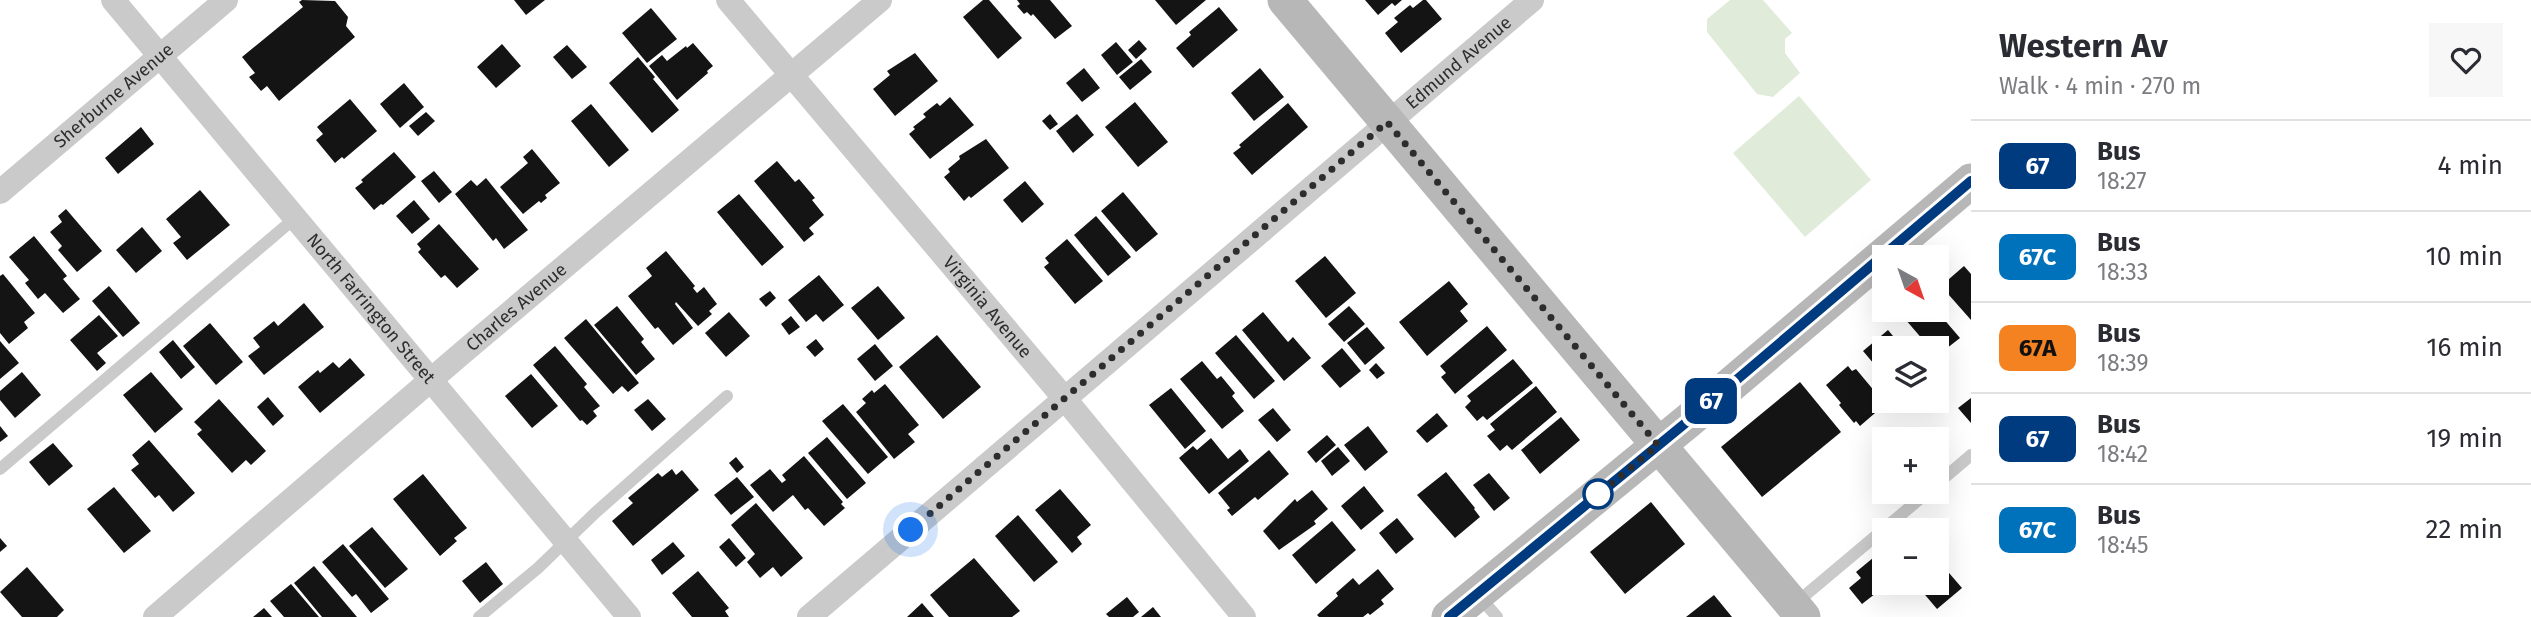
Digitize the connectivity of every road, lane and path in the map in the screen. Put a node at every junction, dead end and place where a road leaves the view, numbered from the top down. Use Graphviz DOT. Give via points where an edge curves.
graph roads {
  1 [pos="113,0"];
  2 [pos="226,0"];
  3 [pos="727,0"];
  4 [pos="880,0"];
  5 [pos="1284,0"];
  6 [pos="1532,0"];
  7 [pos="160,57"];
  8 [pos="791,75"];
  9 [pos="1387,122"];
  10 [pos="1971,181"];
  11 [pos="0,192"];
  12 [pos="295,218"];
  13 [pos="430,381"];
  14 [pos="727,397"];
  15 [pos="1065,399"];
  16 [pos="1658,445"];
  17 [pos="1971,456"];
  18 [pos="0,469"];
  19 [pos="1949,474"];
  20 [pos="1915,504"];
  21 [pos="565,542"];
  22 [pos="1487,605"];
  23 [pos="1798,611"];
  24 [pos="155,617"];
  25 [pos="479,617"];
  26 [pos="629,617"];
  27 [pos="809,617"];
  28 [pos="1244,617"];
  29 [pos="1449,617"];
  1 -- 7 [label="street, North Farrington Street"];
  2 -- 7 [label="street, Sherburne Avenue"];
  3 -- 8 [label="street, Virginia Avenue"];
  4 -- 8 [label="street, Charles Avenue"];
  5 -- 9 [label="street"];
  6 -- 9 [label="street, Edmund Avenue"];
  7 -- 11 [label="street, Sherburne Avenue"];
  7 -- 12 [label="street, North Farrington Street"];
  8 -- 13 [label="street, Charles Avenue"];
  8 -- 15 [label="street, Virginia Avenue"];
  9 -- 15 [label="street, Edmund Avenue"];
  9 -- 16 [label="street"];
  10 -- 16 [label="street"];
  12 -- 13 [label="street, North Farrington Street"];
  12 -- 18 [label="lane"];
  13 -- 21 [label="street, North Farrington Street"];
  13 -- 24 [label="street, Charles Avenue"];
  14 -- 21 [label="lane"];
  15 -- 27 [label="street, Edmund Avenue"];
  15 -- 28 [label="street, Virginia Avenue"];
  16 -- 22 [label="street"];
  16 -- 23 [label="street"];
  17 -- 19 [label="lane"];
  20 -- 23 [label="lane"];
  21 -- 25 [label="lane"];
  21 -- 26 [label="street, North Farrington Street"];
  22 -- 29 [label="street"];
}
